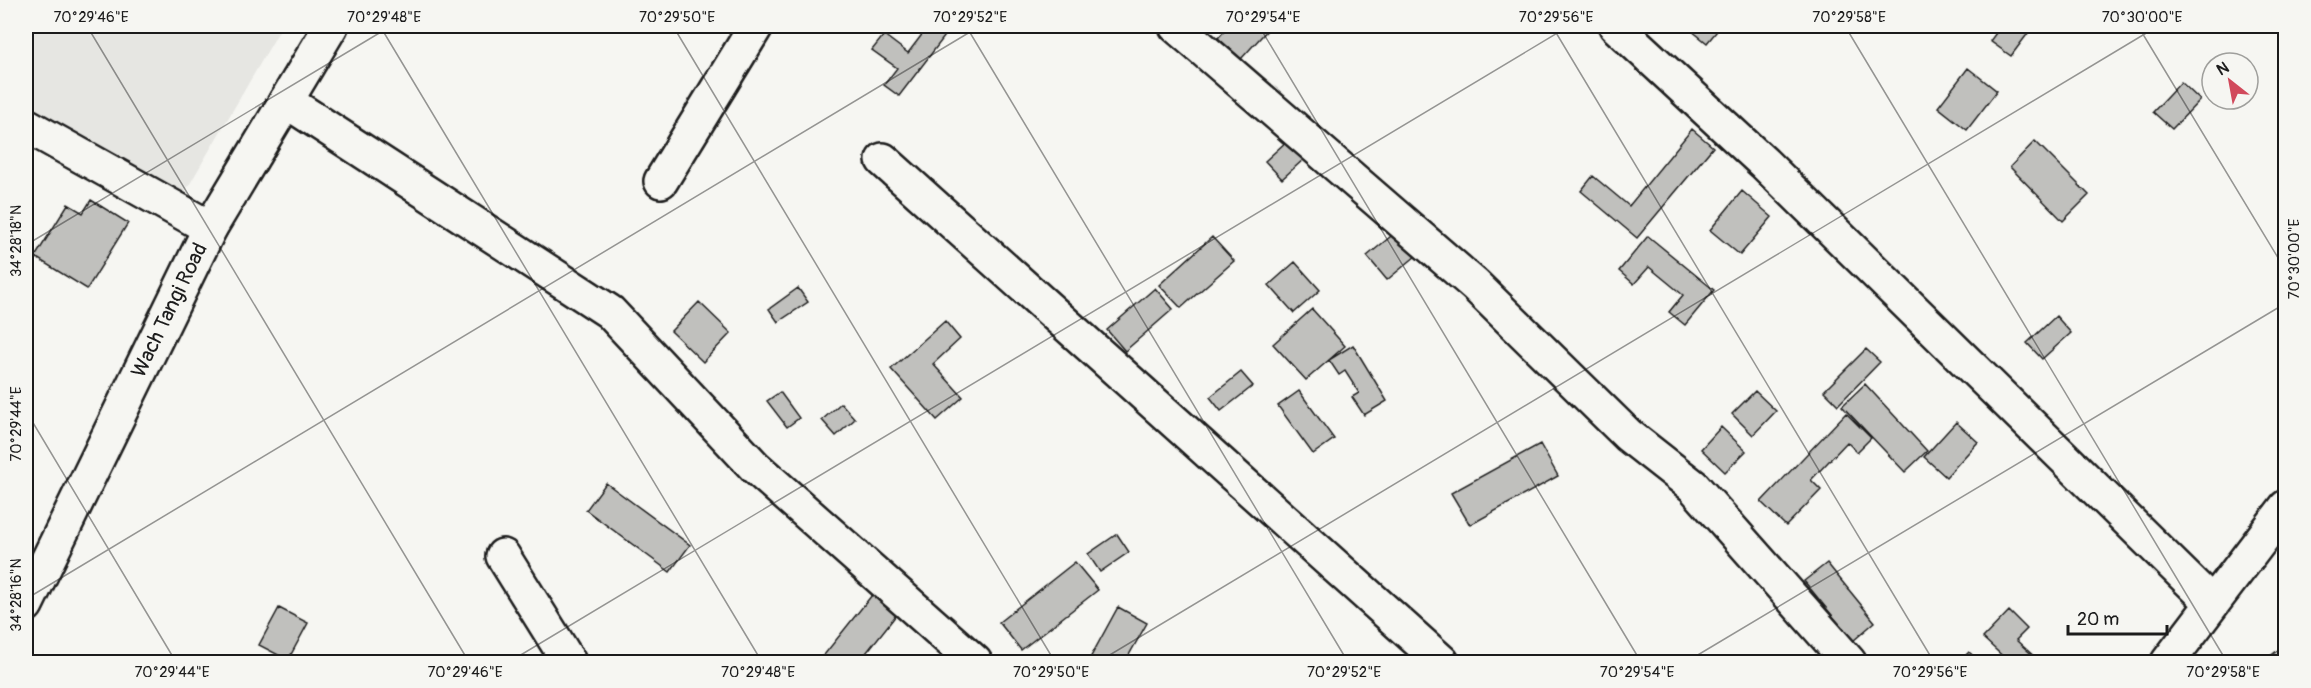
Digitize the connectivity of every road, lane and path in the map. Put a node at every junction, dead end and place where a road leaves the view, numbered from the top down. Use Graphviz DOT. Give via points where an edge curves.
graph roads {
  1 [pos="331,26"];
  2 [pos="756,26"];
  3 [pos="1176,26"];
  4 [pos="1616,26"];
  5 [pos="286,100"];
  6 [pos="26,124"];
  7 [pos="883,160"];
  8 [pos="661,181"];
  9 [pos="210,228"];
  10 [pos="2286,507"];
  11 [pos="503,556"];
  12 [pos="2212,603"];
  13 [pos="26,604"];
  14 [pos="569,663"];
  15 [pos="975,663"];
  16 [pos="1442,663"];
  17 [pos="1849,663"];
  18 [pos="2168,663"];
  1 -- 5 [label="street, Wach Tangi Road"];
  2 -- 8 [label="street"];
  3 -- 17 [label="street" via="1475,285 1628,435 1693,486"];
  4 -- 12 [label="street" via="1772,171"];
  5 -- 9 [label="street, Wach Tangi Road"];
  5 -- 15 [label="street" via="610,312 755,467"];
  6 -- 9 [label="street"];
  7 -- 16 [label="street"];
  9 -- 13 [label="street, Wach Tangi Road"];
  10 -- 12 [label="street"];
  11 -- 14 [label="street"];
  12 -- 18 [label="street"];
}
